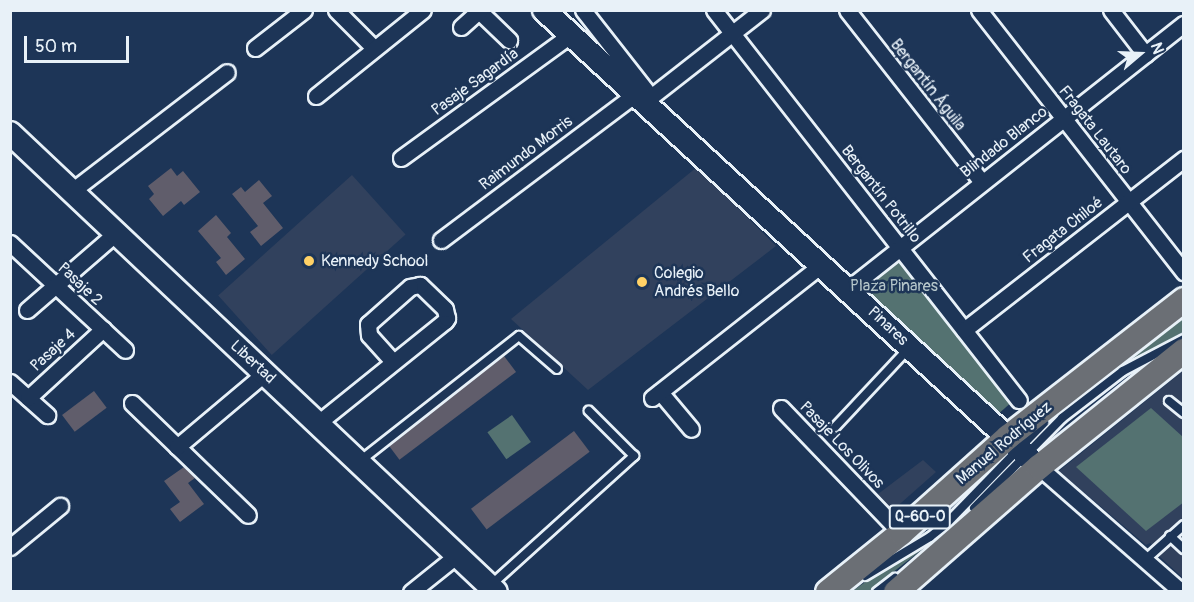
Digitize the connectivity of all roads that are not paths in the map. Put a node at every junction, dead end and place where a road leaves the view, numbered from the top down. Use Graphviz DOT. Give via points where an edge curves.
graph roads {
  1 [pos="304,10"];
  2 [pos="336,10"];
  3 [pos="423,10"];
  4 [pos="544,10"];
  5 [pos="583,10"];
  6 [pos="714,10"];
  7 [pos="762,10"];
  8 [pos="847,10"];
  9 [pos="979,10"];
  10 [pos="1111,10"];
  11 [pos="480,11"];
  12 [pos="1184,24"];
  13 [pos="461,27"];
  14 [pos="732,34"];
  15 [pos="570,35"];
  16 [pos="509,40"];
  17 [pos="255,48"];
  18 [pos="374,48"];
  19 [pos="1145,54"];
  20 [pos="227,72"];
  21 [pos="316,96"];
  22 [pos="642,98"];
  23 [pos="1063,118"];
  24 [pos="10,134"];
  25 [pos="401,158"];
  26 [pos="1184,159"];
  27 [pos="981,182"];
  28 [pos="72,191"];
  29 [pos="1129,202"];
  30 [pos="116,232"];
  31 [pos="441,240"];
  32 [pos="10,243"];
  33 [pos="899,247"];
  34 [pos="821,265"];
  35 [pos="1184,272"];
  36 [pos="56,285"];
  37 [pos="848,289"];
  38 [pos="1184,300"];
  39 [pos="27,310"];
  40 [pos="1184,312"];
  41 [pos="102,329"];
  42 [pos="964,330"];
  43 [pos="1184,339"];
  44 [pos="910,346"];
  45 [pos="125,350"];
  46 [pos="1184,351"];
  47 [pos="393,362"];
  48 [pos="557,369"];
  49 [pos="265,373"];
  50 [pos="10,382"];
  51 [pos="28,398"];
  52 [pos="1019,400"];
  53 [pos="1169,401"];
  54 [pos="132,403"];
  55 [pos="781,408"];
  56 [pos="589,411"];
  57 [pos="1184,412"];
  58 [pos="47,415"];
  59 [pos="318,423"];
  60 [pos="835,427"];
  61 [pos="691,429"];
  62 [pos="177,447"];
  63 [pos="1023,452"];
  64 [pos="358,462"];
  65 [pos="60,506"];
  66 [pos="248,515"];
  67 [pos="1184,525"];
  68 [pos="902,533"];
  69 [pos="1170,536"];
  70 [pos="10,547"];
  71 [pos="931,548"];
  72 [pos="1184,549"];
  73 [pos="458,555"];
  74 [pos="1145,560"];
  75 [pos="860,581"];
  76 [pos="900,581"];
  77 [pos="493,589"];
  78 [pos="411,591"];
  79 [pos="828,591"];
  80 [pos="878,591"];
  81 [pos="1182,591"];
  1 -- 17 [label="street"];
  2 -- 18 [label="street"];
  3 -- 18 [label="street"];
  4 -- 15 [label="street, Pinares"];
  5 -- 22 [label="street"];
  6 -- 14 [label="street, Bergantín Potrillo"];
  7 -- 14 [label="street, Raimundo Morris"];
  8 -- 27 [label="street, Bergantín Águila"];
  9 -- 23 [label="street, Fragata Lautaro"];
  10 -- 19 [label="street"];
  11 -- 13 [label="street"];
  11 -- 16 [label="street"];
  12 -- 19 [label="street, Blindado Blanco"];
  14 -- 22 [label="street, Raimundo Morris"];
  14 -- 33 [label="street, Bergantín Potrillo"];
  15 -- 22 [label="street, Pinares"];
  15 -- 25 [label="street, Pasaje Sagardía"];
  18 -- 21 [label="street"];
  19 -- 23 [label="street, Blindado Blanco"];
  20 -- 28 [label="street"];
  22 -- 31 [label="street, Raimundo Morris"];
  22 -- 34 [label="street, Pinares"];
  23 -- 27 [label="street, Blindado Blanco"];
  23 -- 29 [label="street, Fragata Lautaro"];
  24 -- 28 [label="street, Libertad"];
  26 -- 29 [label="street, Fragata Chiloé"];
  27 -- 33 [label="street, Blindado Blanco"];
  28 -- 30 [label="street, Libertad"];
  29 -- 35 [label="street, Fragata Lautaro"];
  29 -- 42 [label="street, Fragata Chiloé"];
  30 -- 36 [label="street"];
  30 -- 49 [label="street, Libertad"];
  32 -- 36 [label="street, Pasaje 2"];
  33 -- 37 [label="street, Blindado Blanco"];
  33 -- 42 [label="street, Bergantín Potrillo"];
  34 -- 37 [label="street, Pinares"];
  34 -- 61 [label="street" via="656,395"];
  36 -- 39 [label="street"];
  36 -- 41 [label="street, Pasaje 2"];
  37 -- 44 [label="street, Pinares"];
  38 -- 63 [label="main road, Manuel Rodríguez / Q-60-O"];
  40 -- 63 [label="lane" via="1060,409"];
  41 -- 45 [label="street, Pasaje 2"];
  41 -- 51 [label="street, Pasaje 4"];
  42 -- 52 [label="street, Bergantín Potrillo"];
  43 -- 63 [label="lane" via="1112,378"];
  44 -- 60 [label="lane"];
  44 -- 63 [label="street, Pinares"];
  46 -- 63 [label="main road, Manuel Rodríguez / Q-60-O"];
  47 -- 47 [label="street" via="447,318 446,309 420,285 410,287 368,324 369,335"];
  47 -- 59 [label="street"];
  48 -- 64 [label="lane" via="519,336"];
  49 -- 59 [label="street, Libertad"];
  49 -- 62 [label="street"];
  50 -- 51 [label="street"];
  51 -- 58 [label="street"];
  53 -- 57 [label="lane"];
  54 -- 62 [label="street"];
  55 -- 68 [label="street, Pasaje Los Olivos"];
  56 -- 77 [label="lane" via="634,456"];
  59 -- 64 [label="street, Libertad"];
  62 -- 66 [label="street"];
  63 -- 68 [label="main road, Manuel Rodríguez / Q-60-O"];
  63 -- 71 [label="lane"];
  63 -- 74 [label="street, Pinares"];
  63 -- 75 [label="lane" via="946,524"];
  63 -- 76 [label="main road, Manuel Rodríguez / Q-60-O"];
  64 -- 73 [label="street, Libertad"];
  65 -- 70 [label="street"];
  67 -- 69 [label="lane"];
  68 -- 79 [label="main road, Manuel Rodríguez / Q-60-O"];
  69 -- 72 [label="lane"];
  69 -- 74 [label="lane"];
  73 -- 77 [label="street, Libertad"];
  73 -- 78 [label="street"];
  74 -- 81 [label="street, Pinares"];
  76 -- 80 [label="lane"];
}
